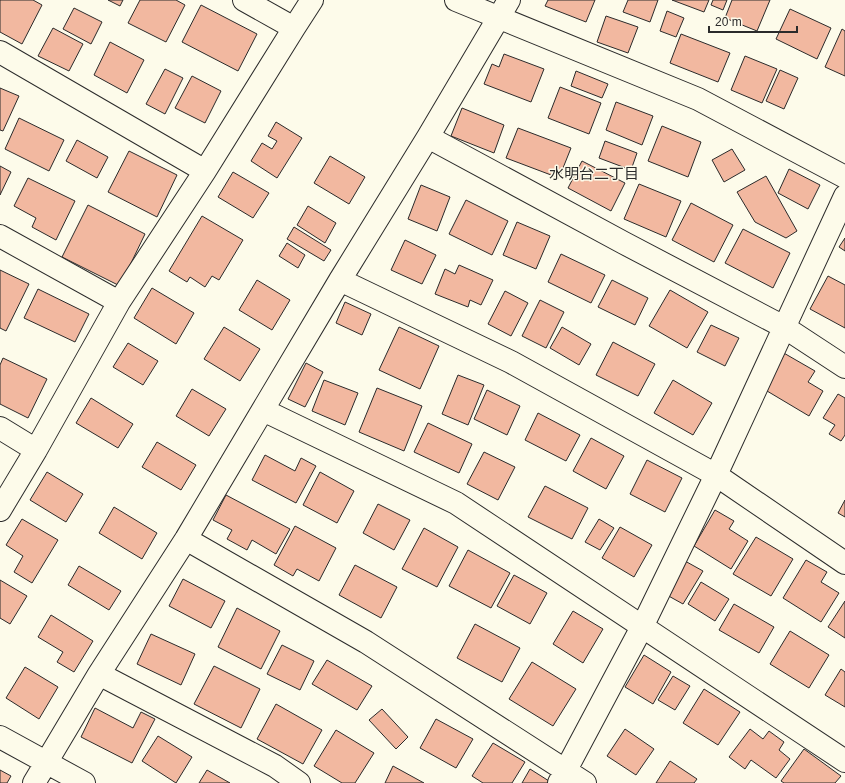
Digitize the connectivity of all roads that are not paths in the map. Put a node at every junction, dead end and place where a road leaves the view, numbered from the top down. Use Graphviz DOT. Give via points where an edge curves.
graph roads {
  1 [pos="244,0"];
  2 [pos="312,0"];
  3 [pos="456,0"];
  4 [pos="504,9"];
  5 [pos="294,28"];
  6 [pos="0,52"];
  7 [pos="428,137"];
  8 [pos="205,170"];
  9 [pos="845,177"];
  10 [pos="845,196"];
  11 [pos="0,236"];
  12 [pos="340,280"];
  13 [pos="119,302"];
  14 [pos="784,327"];
  15 [pos="845,367"];
  16 [pos="263,410"];
  17 [pos="0,428"];
  18 [pos="36,450"];
  19 [pos="716,475"];
  20 [pos="0,510"];
  21 [pos="186,539"];
  22 [pos="845,563"];
  23 [pos="642,626"];
  24 [pos="99,674"];
  25 [pos="0,737"];
  26 [pos="845,761"];
  27 [pos="45,762"];
  28 [pos="563,777"];
  29 [pos="34,783"];
  30 [pos="84,783"];
  31 [pos="299,783"];
  32 [pos="585,783"];
  1 -- 5 [label="street"];
  2 -- 5 [label="street"];
  3 -- 4 [label="street"];
  4 -- 7 [label="street"];
  4 -- 9 [label="street" via="698,99"];
  5 -- 8 [label="street"];
  6 -- 8 [label="street"];
  7 -- 12 [label="street"];
  7 -- 14 [label="street"];
  8 -- 13 [label="street"];
  10 -- 14 [label="street"];
  11 -- 13 [label="street"];
  12 -- 16 [label="street"];
  12 -- 19 [label="street" via="512,362"];
  13 -- 18 [label="street"];
  14 -- 15 [label="street"];
  14 -- 19 [label="street"];
  16 -- 21 [label="street"];
  16 -- 23 [label="street" via="456,502"];
  17 -- 18 [label="street"];
  18 -- 20 [label="street"];
  19 -- 22 [label="street"];
  19 -- 23 [label="street"];
  21 -- 24 [label="street"];
  21 -- 28 [label="street" via="366,642"];
  23 -- 26 [label="street"];
  23 -- 28 [label="street"];
  24 -- 27 [label="street"];
  24 -- 31 [label="street" via="274,766"];
  25 -- 27 [label="street"];
  27 -- 29 [label="street"];
  27 -- 30 [label="street"];
  28 -- 32 [label="street"];
}
